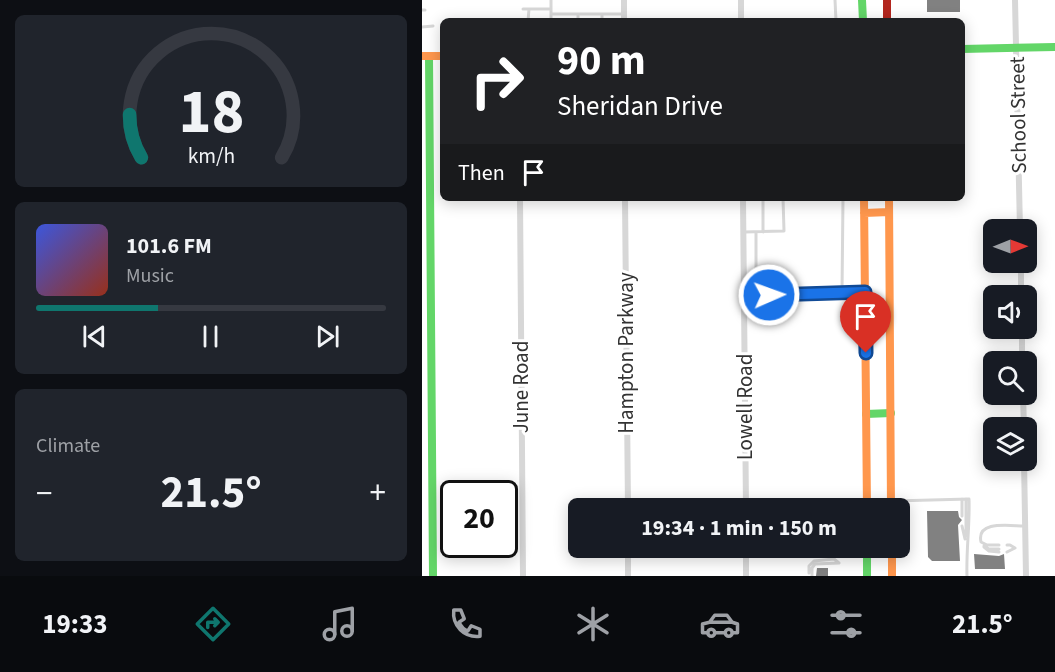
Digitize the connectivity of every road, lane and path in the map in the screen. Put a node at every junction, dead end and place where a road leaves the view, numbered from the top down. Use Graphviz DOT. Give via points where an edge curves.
graph roads {
  1 [pos="551,0"];
  2 [pos="624,0"];
  3 [pos="741,0"];
  4 [pos="835,0"];
  5 [pos="862,0"];
  6 [pos="887,0"];
  7 [pos="1015,0"];
  8 [pos="523,9"];
  9 [pos="528,9"];
  10 [pos="551,11"];
  11 [pos="578,14"];
  12 [pos="602,14"];
  13 [pos="624,17"];
  14 [pos="528,18"];
  15 [pos="551,18"];
  16 [pos="578,18"];
  17 [pos="602,18"];
  18 [pos="741,18"];
  19 [pos="836,18"];
  20 [pos="863,18"];
  21 [pos="887,18"];
  22 [pos="433,26"];
  23 [pos="422,27"];
  24 [pos="1055,47"];
  25 [pos="1016,48"];
  26 [pos="965,49"];
  27 [pos="425,56"];
  28 [pos="425,81"];
  29 [pos="520,201"];
  30 [pos="625,201"];
  31 [pos="743,201"];
  32 [pos="763,201"];
  33 [pos="783,201"];
  34 [pos="843,201"];
  35 [pos="864,201"];
  36 [pos="889,201"];
  37 [pos="889,212"];
  38 [pos="864,213"];
  39 [pos="1020,219"];
  40 [pos="744,232"];
  41 [pos="756,232"];
  42 [pos="763,232"];
  43 [pos="865,292"];
  44 [pos="842,293"];
  45 [pos="891,413"];
  46 [pos="866,414"];
  47 [pos="1024,471"];
  48 [pos="628,498"];
  49 [pos="746,498"];
  50 [pos="867,498"];
  51 [pos="891,498"];
  52 [pos="966,499"];
  53 [pos="910,503"];
  54 [pos="962,516"];
  55 [pos="962,526"];
  56 [pos="1026,526"];
  57 [pos="966,541"];
  58 [pos="982,543"];
  59 [pos="1015,548"];
  60 [pos="628,558"];
  61 [pos="746,558"];
  62 [pos="867,558"];
  63 [pos="892,558"];
  64 [pos="839,563"];
  65 [pos="811,575"];
  66 [pos="967,575"];
  67 [pos="432,576"];
  68 [pos="523,576"];
  69 [pos="628,576"];
  70 [pos="746,576"];
  71 [pos="868,576"];
  72 [pos="892,576"];
  73 [pos="1026,576"];
  1 -- 10 [label="lane"];
  2 -- 13 [label="street"];
  3 -- 18 [label="street"];
  4 -- 19 [label="lane"];
  5 -- 20 [label="main road"];
  6 -- 21 [label="main road"];
  7 -- 25 [label="street, School Street"];
  8 -- 9 [label="lane"];
  9 -- 10 [label="lane"];
  9 -- 14 [label="lane"];
  10 -- 11 [label="lane"];
  10 -- 15 [label="lane"];
  11 -- 12 [label="lane"];
  11 -- 16 [label="lane"];
  12 -- 13 [label="lane"];
  12 -- 17 [label="lane"];
  22 -- 23 [label="lane"];
  24 -- 25 [label="main road"];
  25 -- 26 [label="main road"];
  25 -- 39 [label="street, School Street"];
  27 -- 28 [label="main road"];
  28 -- 67 [label="main road"];
  29 -- 68 [label="street, June Road"];
  30 -- 48 [label="street, Hampton Parkway"];
  31 -- 40 [label="street, Lowell Road"];
  32 -- 42 [label="lane"];
  33 -- 42 [label="lane" via="784,231"];
  34 -- 44 [label="lane"];
  35 -- 38 [label="main road"];
  36 -- 37 [label="main road"];
  37 -- 38 [label="main road"];
  37 -- 45 [label="main road"];
  38 -- 43 [label="main road"];
  40 -- 41 [label="lane"];
  40 -- 49 [label="street, Lowell Road"];
  41 -- 42 [label="lane"];
  41 -- 44 [label="lane" via="759,291 769,295"];
  43 -- 44 [label="lane"];
  43 -- 46 [label="main road"];
  45 -- 46 [label="main road"];
  45 -- 51 [label="main road"];
  46 -- 50 [label="main road"];
  47 -- 56 [label="street"];
  52 -- 53 [label="lane"];
  52 -- 54 [label="lane"];
  52 -- 57 [label="lane"];
  55 -- 57 [label="lane"];
  56 -- 58 [label="lane" via="986,527 980,534"];
  56 -- 73 [label="street"];
  57 -- 66 [label="lane"];
  58 -- 58 [label="lane" via="987,545 999,548 989,552"];
  59 -- 59 [label="lane" via="1007,548 1010,545"];
  60 -- 69 [label="street"];
  61 -- 70 [label="street"];
  62 -- 71 [label="main road"];
  63 -- 72 [label="main road"];
  64 -- 65 [label="lane" via="815,564"];
}
